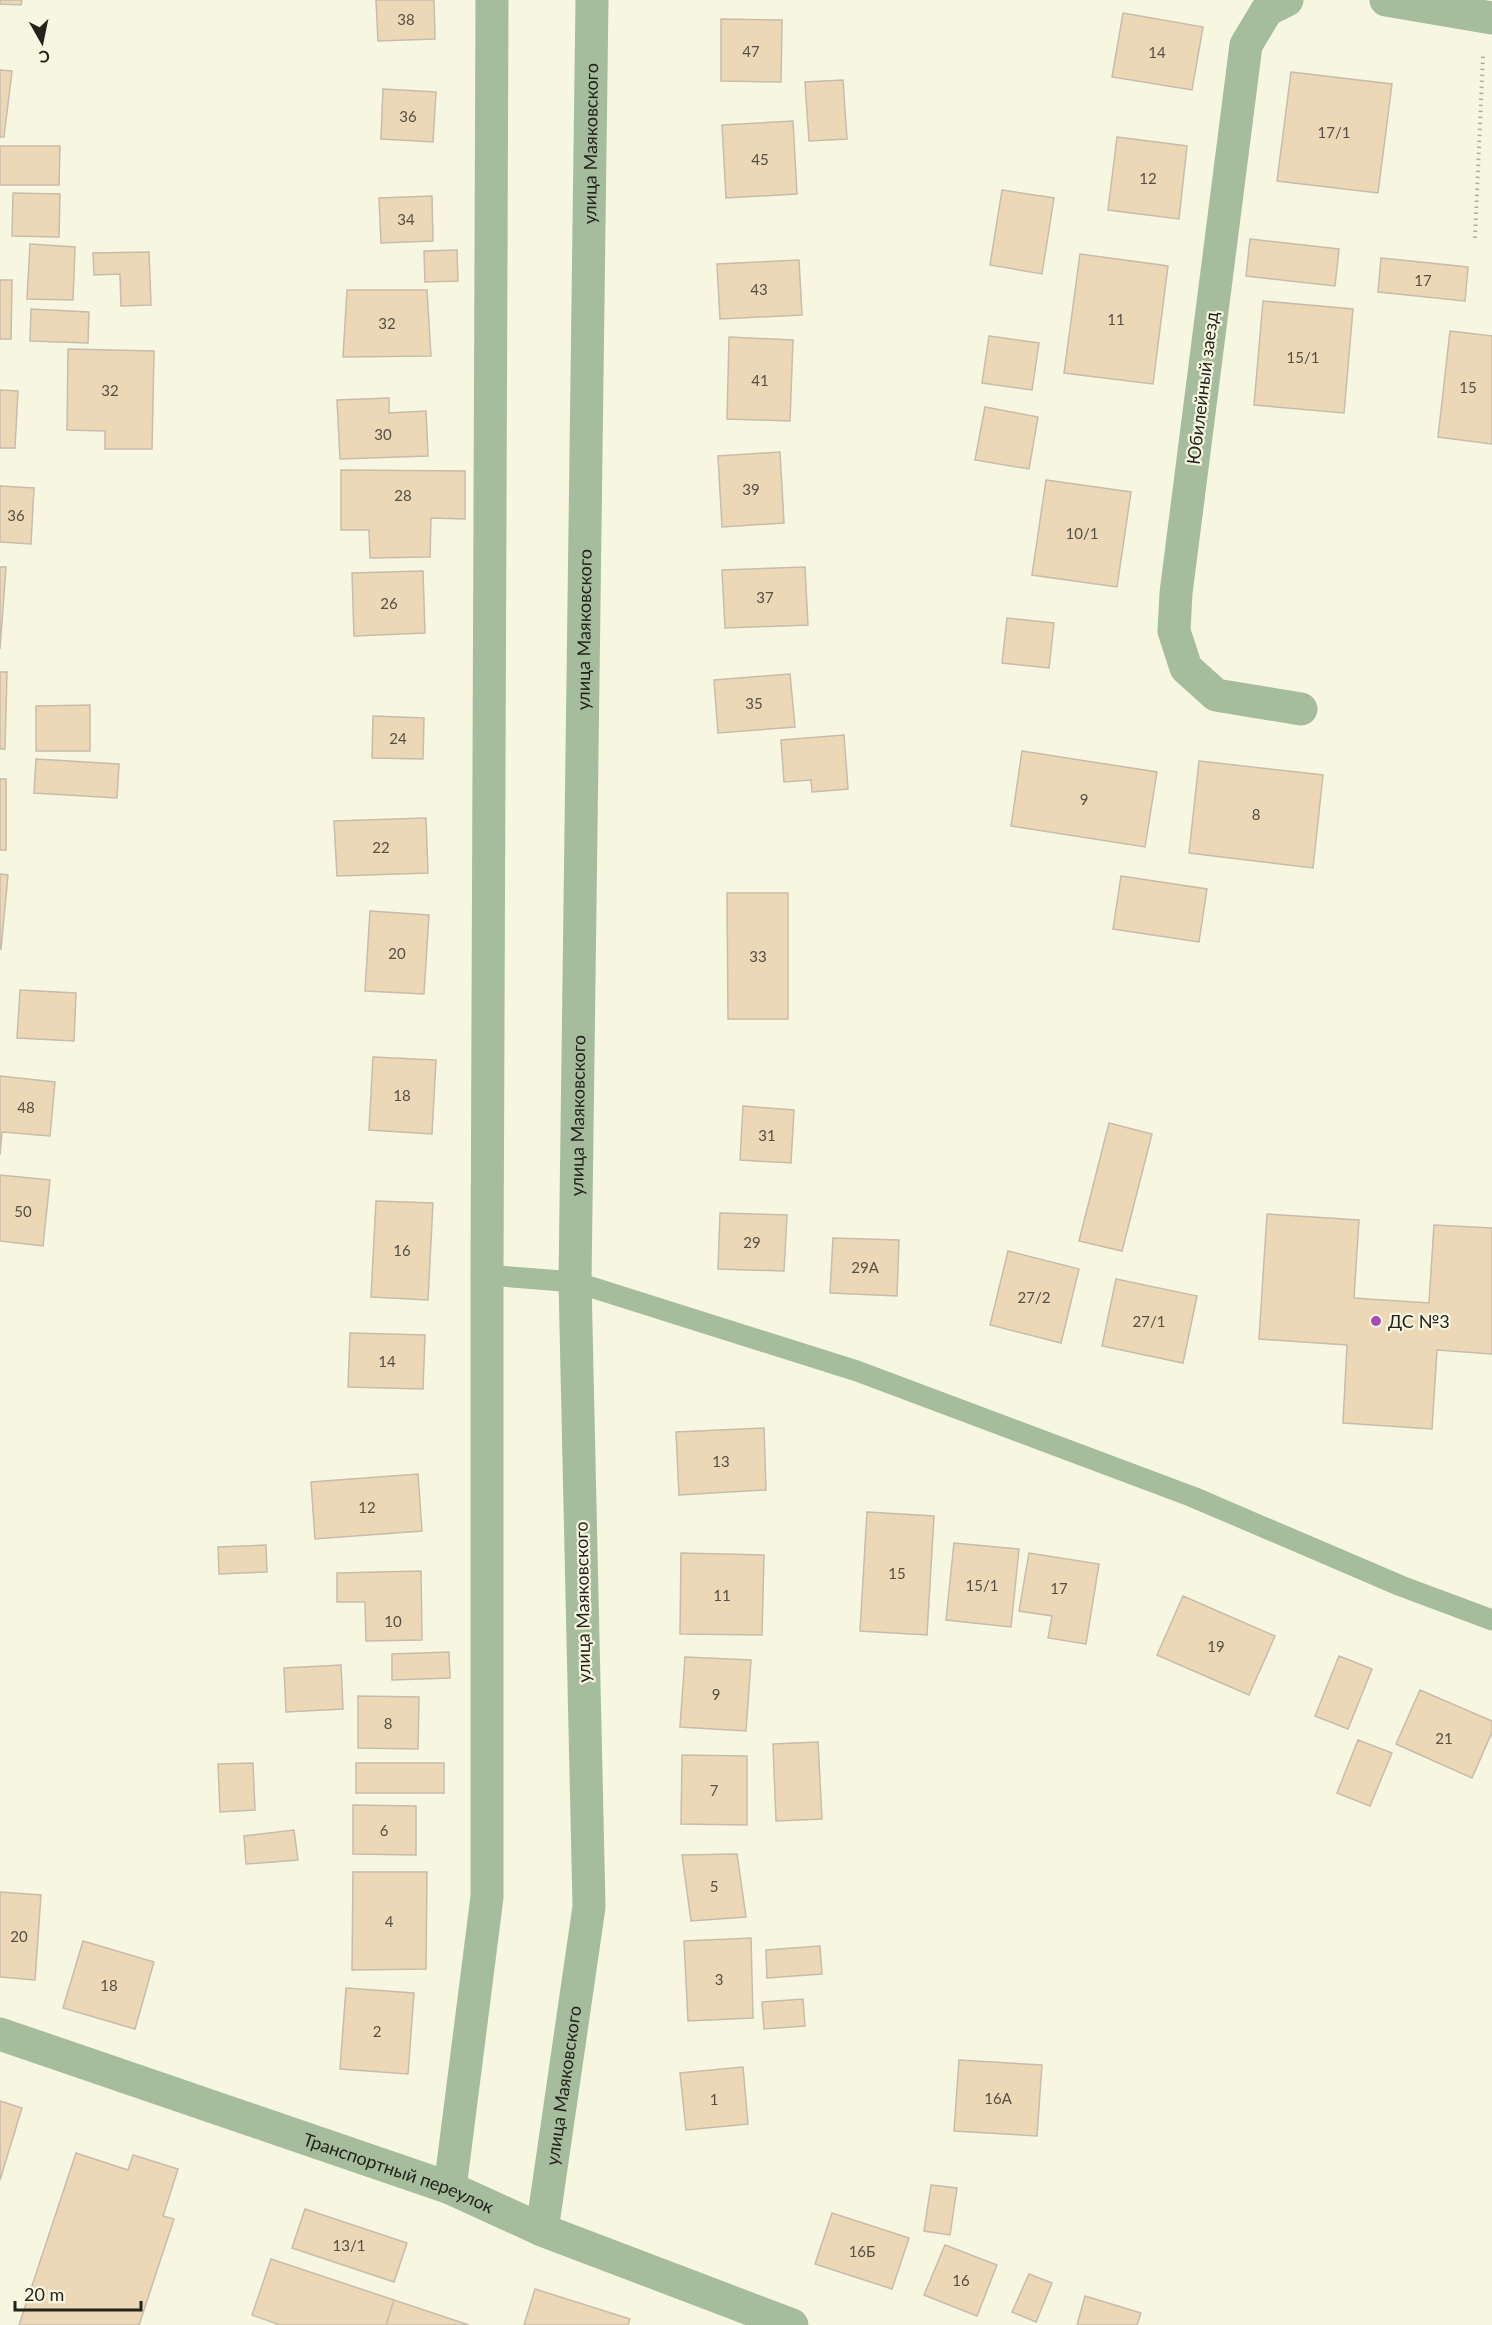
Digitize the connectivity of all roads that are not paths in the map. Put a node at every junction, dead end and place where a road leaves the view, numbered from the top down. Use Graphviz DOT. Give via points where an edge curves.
graph roads {
  1 [pos="492,0"];
  2 [pos="592,0"];
  3 [pos="1287,0"];
  4 [pos="1386,0"];
  5 [pos="1489,17"];
  6 [pos="1301,709"];
  7 [pos="487,1275"];
  8 [pos="575,1282"];
  9 [pos="1492,1620"];
  10 [pos="0,2034"];
  11 [pos="450,2188"];
  12 [pos="543,2230"];
  13 [pos="792,2325"];
  1 -- 7 [label="street"];
  2 -- 8 [label="street, улица Маяковского"];
  3 -- 6 [label="street, Юбилейный заезд" via="1267,10 1246,45 1174,631 1186,668 1216,695"];
  4 -- 5 [label="street"];
  7 -- 8 [label="lane"];
  7 -- 11 [label="street" via="487,1898"];
  8 -- 9 [label="lane" via="857,1371 1193,1497 1401,1587"];
  8 -- 12 [label="street, улица Маяковского" via="588,1907"];
  10 -- 11 [label="street, Транспортный переулок"];
  11 -- 12 [label="street, Транспортный переулок"];
  12 -- 13 [label="street, Транспортный переулок"];
}
